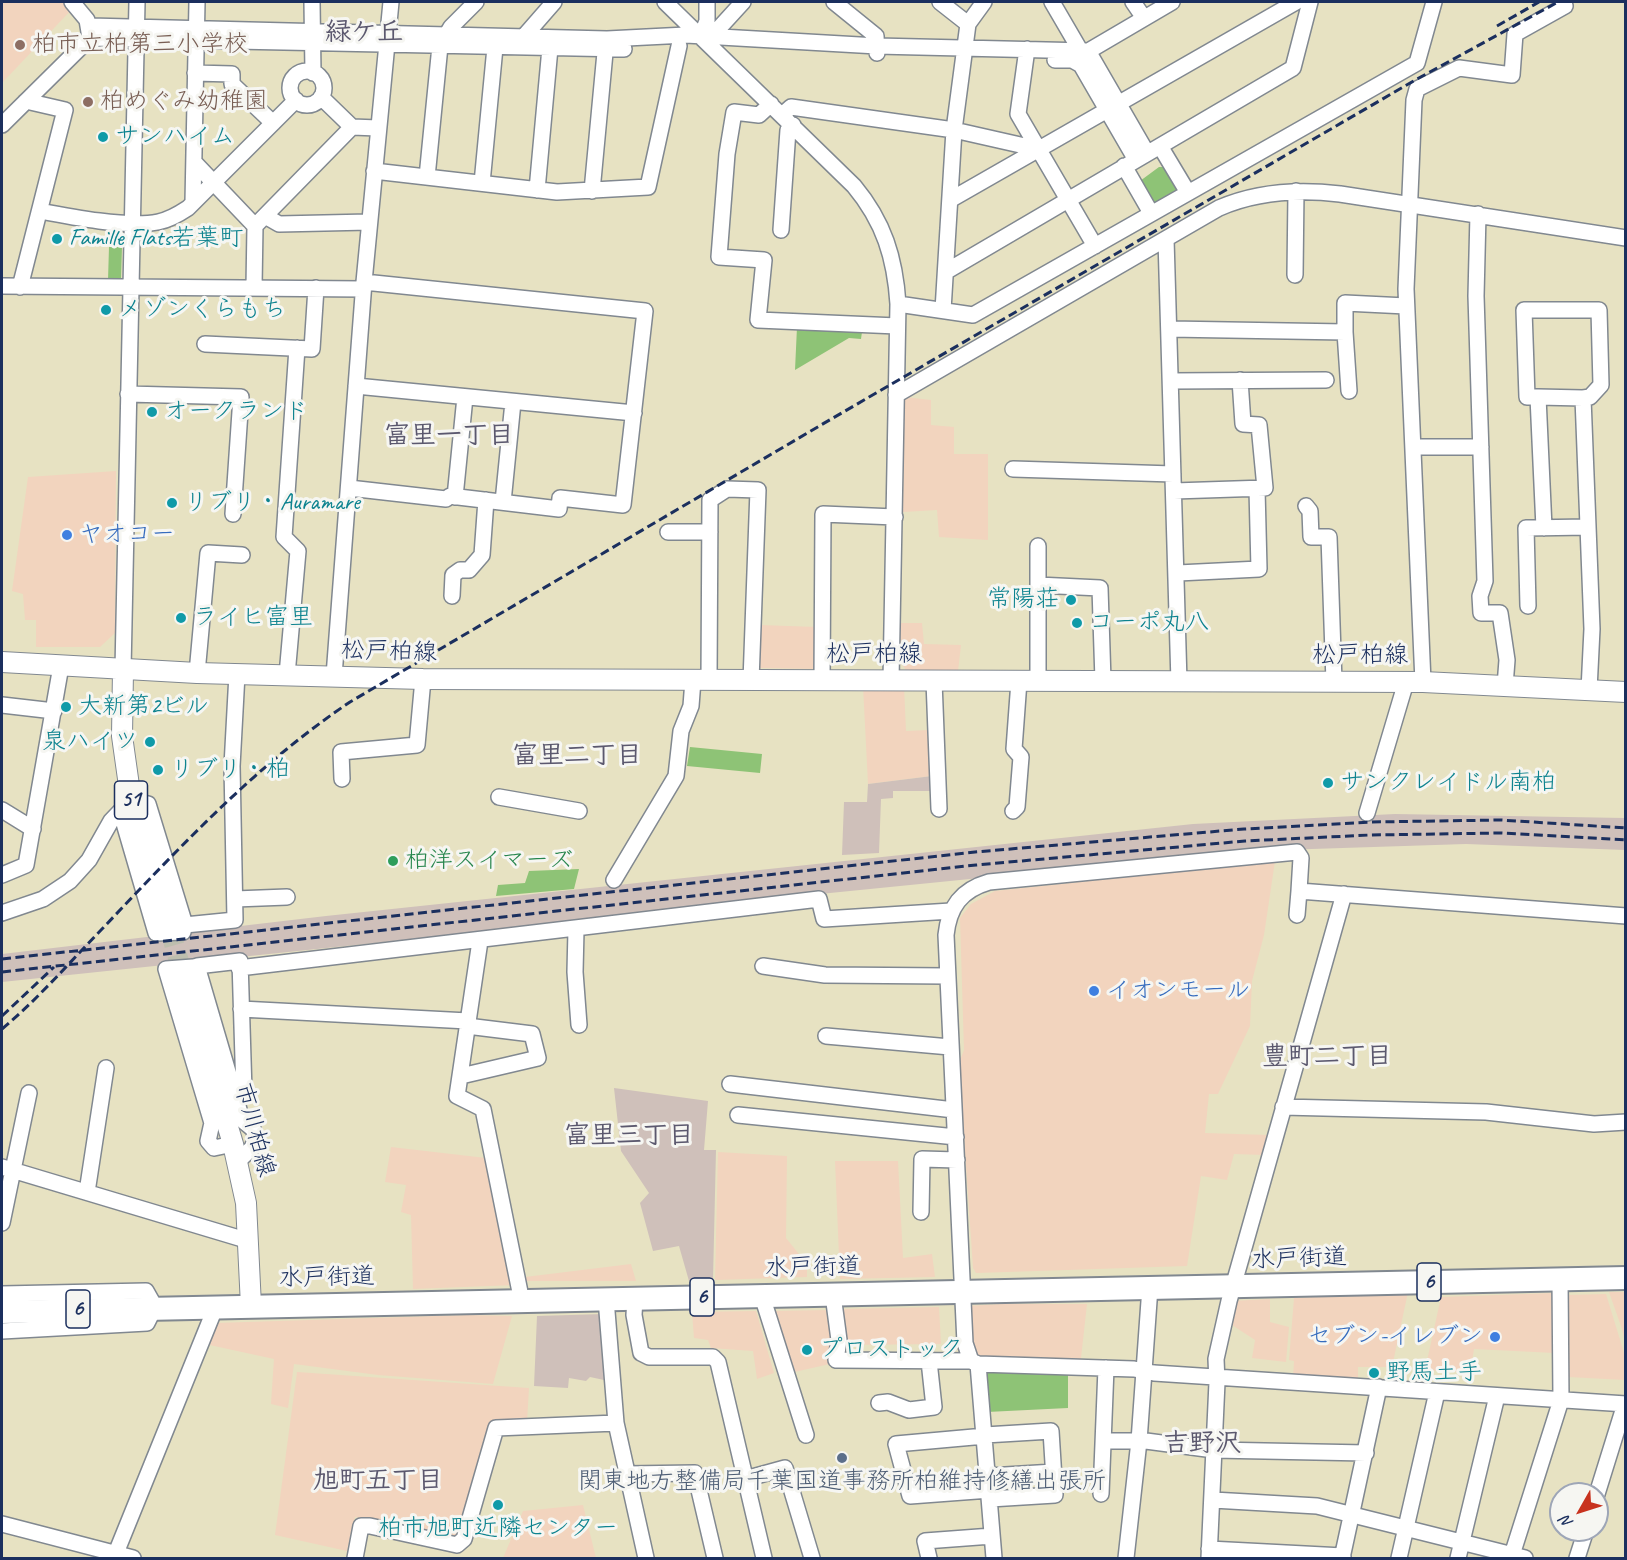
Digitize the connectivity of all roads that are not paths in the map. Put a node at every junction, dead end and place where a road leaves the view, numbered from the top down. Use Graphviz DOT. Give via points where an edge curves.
graph roads {
  1 [pos="72,2"];
  2 [pos="137,2"];
  3 [pos="197,2"];
  4 [pos="312,2"];
  5 [pos="391,2"];
  6 [pos="476,2"];
  7 [pos="554,2"];
  8 [pos="665,2"];
  9 [pos="707,2"];
  10 [pos="742,2"];
  11 [pos="834,2"];
  12 [pos="940,2"];
  13 [pos="984,2"];
  14 [pos="1052,2"];
  15 [pos="1133,2"];
  16 [pos="1172,2"];
  17 [pos="1296,2"];
  18 [pos="1311,2"];
  19 [pos="1434,2"];
  20 [pos="1565,6"];
  21 [pos="1144,18"];
  22 [pos="968,24"];
  23 [pos="90,32"];
  24 [pos="136,33"];
  25 [pos="196,35"];
  26 [pos="312,37"];
  27 [pos="387,39"];
  28 [pos="708,39"];
  29 [pos="444,40"];
  30 [pos="496,42"];
  31 [pos="518,42"];
  32 [pos="606,44"];
  33 [pos="679,46"];
  34 [pos="550,48"];
  35 [pos="877,51"];
  36 [pos="964,53"];
  37 [pos="1026,54"];
  38 [pos="1080,54"];
  39 [pos="195,73"];
  40 [pos="313,73"];
  41 [pos="321,97"];
  42 [pos="296,100"];
  43 [pos="26,101"];
  44 [pos="771,104"];
  45 [pos="1113,106"];
  46 [pos="788,120"];
  47 [pos="273,123"];
  48 [pos="2,125"];
  49 [pos="352,127"];
  50 [pos="378,128"];
  51 [pos="954,130"];
  52 [pos="1038,149"];
  53 [pos="1142,156"];
  54 [pos="194,162"];
  55 [pos="374,171"];
  56 [pos="427,177"];
  57 [pos="213,182"];
  58 [pos="482,183"];
  59 [pos="537,190"];
  60 [pos="592,191"];
  61 [pos="1187,191"];
  62 [pos="1296,191"];
  63 [pos="951,200"];
  64 [pos="1067,200"];
  65 [pos="193,202"];
  66 [pos="1410,205"];
  67 [pos="40,211"];
  68 [pos="1151,213"];
  69 [pos="1478,214"];
  70 [pos="260,221"];
  71 [pos="131,222"];
  72 [pos="369,222"];
  73 [pos="781,230"];
  74 [pos="1626,238"];
  75 [pos="1166,239"];
  76 [pos="1095,246"];
  77 [pos="947,271"];
  78 [pos="1295,275"];
  79 [pos="364,285"];
  80 [pos="2,286"];
  81 [pos="130,286"];
  82 [pos="20,287"];
  83 [pos="254,287"];
  84 [pos="316,288"];
  85 [pos="898,304"];
  86 [pos="1406,306"];
  87 [pos="943,310"];
  88 [pos="897,326"];
  89 [pos="1170,329"];
  90 [pos="1345,332"];
  91 [pos="205,344"];
  92 [pos="297,348"];
  93 [pos="1240,380"];
  94 [pos="1326,380"];
  95 [pos="1172,381"];
  96 [pos="356,386"];
  97 [pos="1348,391"];
  98 [pos="128,394"];
  99 [pos="896,395"];
  100 [pos="465,397"];
  101 [pos="1538,397"];
  102 [pos="1583,398"];
  103 [pos="513,402"];
  104 [pos="634,413"];
  105 [pos="1414,447"];
  106 [pos="1481,447"];
  107 [pos="1013,469"];
  108 [pos="1173,474"];
  109 [pos="349,488"];
  110 [pos="1257,489"];
  111 [pos="1174,491"];
  112 [pos="455,497"];
  113 [pos="486,500"];
  114 [pos="503,502"];
  115 [pos="1306,506"];
  116 [pos="233,514"];
  117 [pos="895,517"];
  118 [pos="1588,527"];
  119 [pos="1544,528"];
  120 [pos="668,532"];
  121 [pos="710,532"];
  122 [pos="1038,546"];
  123 [pos="242,555"];
  124 [pos="1178,573"];
  125 [pos="1038,585"];
  126 [pos="452,596"];
  127 [pos="1528,606"];
  128 [pos="2,662"];
  129 [pos="61,666"];
  130 [pos="123,670"];
  131 [pos="197,674"];
  132 [pos="237,674"];
  133 [pos="287,675"];
  134 [pos="334,676"];
  135 [pos="423,679"];
  136 [pos="701,680"];
  137 [pos="891,680"];
  138 [pos="751,681"];
  139 [pos="822,681"];
  140 [pos="933,681"];
  141 [pos="1029,681"];
  142 [pos="1103,681"];
  143 [pos="1179,682"];
  144 [pos="1334,682"];
  145 [pos="1415,682"];
  146 [pos="1505,686"];
  147 [pos="1589,690"];
  148 [pos="1626,692"];
  149 [pos="2,705"];
  150 [pos="54,711"];
  151 [pos="342,779"];
  152 [pos="500,797"];
  153 [pos="124,807"];
  154 [pos="939,809"];
  155 [pos="2,810"];
  156 [pos="579,811"];
  157 [pos="1013,811"];
  158 [pos="1367,813"];
  159 [pos="33,829"];
  160 [pos="2,875"];
  161 [pos="614,880"];
  162 [pos="1299,891"];
  163 [pos="1344,894"];
  164 [pos="287,897"];
  165 [pos="235,899"];
  166 [pos="951,911"];
  167 [pos="2,913"];
  168 [pos="1297,915"];
  169 [pos="1626,916"];
  170 [pos="177,926"];
  171 [pos="576,930"];
  172 [pos="480,940"];
  173 [pos="763,966"];
  174 [pos="239,968"];
  175 [pos="189,969"];
  176 [pos="947,976"];
  177 [pos="241,1009"];
  178 [pos="467,1024"];
  179 [pos="579,1025"];
  180 [pos="825,1036"];
  181 [pos="950,1047"];
  182 [pos="106,1068"];
  183 [pos="461,1076"];
  184 [pos="730,1084"];
  185 [pos="29,1093"];
  186 [pos="236,1100"];
  187 [pos="1283,1107"];
  188 [pos="954,1110"];
  189 [pos="738,1115"];
  190 [pos="1626,1122"];
  191 [pos="956,1137"];
  192 [pos="235,1153"];
  193 [pos="957,1160"];
  194 [pos="7,1168"];
  195 [pos="87,1192"];
  196 [pos="921,1212"];
  197 [pos="2,1223"];
  198 [pos="249,1240"];
  199 [pos="1626,1278"];
  200 [pos="1560,1280"];
  201 [pos="1150,1287"];
  202 [pos="1233,1287"];
  203 [pos="962,1292"];
  204 [pos="2,1294"];
  205 [pos="833,1295"];
  206 [pos="762,1296"];
  207 [pos="635,1298"];
  208 [pos="606,1299"];
  209 [pos="522,1302"];
  210 [pos="216,1306"];
  211 [pos="251,1306"];
  212 [pos="155,1307"];
  213 [pos="2,1312"];
  214 [pos="2,1331"];
  215 [pos="929,1361"];
  216 [pos="974,1363"];
  217 [pos="1106,1368"];
  218 [pos="1144,1370"];
  219 [pos="1215,1377"];
  220 [pos="1379,1387"];
  221 [pos="1437,1392"];
  222 [pos="1497,1396"];
  223 [pos="1562,1400"];
  224 [pos="879,1403"];
  225 [pos="1625,1404"];
  226 [pos="616,1422"];
  227 [pos="806,1435"];
  228 [pos="985,1436"];
  229 [pos="1104,1441"];
  230 [pos="1139,1441"];
  231 [pos="1214,1450"];
  232 [pos="1366,1453"];
  233 [pos="1054,1472"];
  234 [pos="627,1474"];
  235 [pos="745,1479"];
  236 [pos="1601,1482"];
  237 [pos="989,1488"];
  238 [pos="1101,1494"];
  239 [pos="1213,1500"];
  240 [pos="1352,1516"];
  241 [pos="2,1524"];
  242 [pos="1406,1529"];
  243 [pos="992,1536"];
  244 [pos="1582,1542"];
  245 [pos="1460,1551"];
  246 [pos="116,1553"];
  247 [pos="1209,1554"];
  248 [pos="1343,1557"];
  249 [pos="1518,1557"];
  250 [pos="133,1558"];
  251 [pos="355,1558"];
  252 [pos="646,1558"];
  253 [pos="714,1558"];
  254 [pos="764,1558"];
  255 [pos="812,1558"];
  256 [pos="929,1558"];
  257 [pos="994,1558"];
  258 [pos="1126,1558"];
  259 [pos="1399,1558"];
  260 [pos="1577,1558"];
  1 -- 23 [label="street" via="87,20"];
  2 -- 24 [label="street"];
  3 -- 25 [label="street"];
  4 -- 26 [label="street"];
  5 -- 27 [label="street"];
  6 -- 29 [label="street" via="451,27"];
  7 -- 31 [label="street"];
  8 -- 28 [label="street"];
  9 -- 28 [label="street"];
  10 -- 28 [label="street"];
  11 -- 35 [label="street" via="876,36"];
  12 -- 22 [label="street"];
  13 -- 22 [label="street"];
  14 -- 38 [label="street"];
  15 -- 21 [label="street"];
  16 -- 21 [label="street"];
  17 -- 45 [label="street"];
  18 -- 53 [label="street" via="1293,68"];
  19 -- 61 [label="street" via="1417,63"];
  20 -- 66 [label="street" via="1515,34 1512,75 1459,68 1417,89"];
  21 -- 38 [label="street"];
  22 -- 36 [label="street"];
  23 -- 24 [label="street"];
  23 -- 43 [label="street"];
  24 -- 25 [label="street"];
  24 -- 71 [label="street"];
  25 -- 26 [label="street"];
  25 -- 39 [label="street"];
  26 -- 27 [label="street"];
  26 -- 40 [label="street"];
  27 -- 29 [label="street"];
  27 -- 50 [label="street"];
  28 -- 32 [label="street"];
  28 -- 33 [label="street"];
  28 -- 35 [label="street"];
  28 -- 44 [label="street"];
  29 -- 30 [label="street"];
  29 -- 56 [label="street"];
  30 -- 31 [label="street"];
  30 -- 58 [label="street"];
  31 -- 32 [label="street"];
  31 -- 34 [label="street"];
  32 -- 33 [label="street"];
  32 -- 34 [label="street"];
  32 -- 60 [label="street"];
  33 -- 60 [label="street" via="648,187"];
  34 -- 59 [label="street"];
  35 -- 36 [label="street"];
  36 -- 37 [label="street"];
  36 -- 51 [label="street"];
  37 -- 38 [label="street"];
  37 -- 52 [label="street" via="1018,114"];
  38 -- 45 [label="street" via="1081,65"];
  39 -- 47 [label="street" via="231,74 232,84"];
  39 -- 54 [label="street"];
  40 -- 41 [label="street" via="323,83"];
  40 -- 42 [label="street" via="305,71 295,76 290,86"];
  41 -- 42 [label="street" via="311,104"];
  41 -- 49 [label="street"];
  42 -- 47 [label="street"];
  43 -- 48 [label="street"];
  43 -- 67 [label="street" via="65,110"];
  44 -- 46 [label="street"];
  44 -- 88 [label="street" via="759,115 734,112 719,256 764,260 758,320"];
  45 -- 52 [label="street"];
  45 -- 53 [label="street"];
  46 -- 51 [label="street" via="791,107"];
  46 -- 73 [label="street"];
  46 -- 85 [label="street" via="854,186 878,218 892,257"];
  47 -- 57 [label="street"];
  49 -- 50 [label="street"];
  49 -- 70 [label="street"];
  50 -- 55 [label="street"];
  51 -- 52 [label="street"];
  51 -- 63 [label="street"];
  52 -- 63 [label="street"];
  52 -- 64 [label="street"];
  53 -- 61 [label="street"];
  53 -- 64 [label="street"];
  53 -- 68 [label="street"];
  54 -- 57 [label="street"];
  54 -- 65 [label="street"];
  55 -- 56 [label="street"];
  55 -- 72 [label="street"];
  56 -- 58 [label="street"];
  57 -- 65 [label="street"];
  57 -- 70 [label="street"];
  58 -- 59 [label="street"];
  59 -- 60 [label="street"];
  61 -- 68 [label="street"];
  62 -- 66 [label="street"];
  62 -- 75 [label="street" via="1233,202"];
  62 -- 78 [label="street"];
  63 -- 77 [label="street"];
  64 -- 76 [label="street"];
  64 -- 77 [label="street"];
  65 -- 71 [label="street" via="169,219"];
  66 -- 69 [label="street"];
  66 -- 86 [label="street"];
  67 -- 71 [label="street"];
  67 -- 82 [label="street"];
  68 -- 76 [label="street"];
  69 -- 74 [label="street"];
  69 -- 106 [label="street" via="1476,296"];
  70 -- 72 [label="street"];
  70 -- 83 [label="street"];
  71 -- 81 [label="street"];
  72 -- 79 [label="street"];
  75 -- 89 [label="street"];
  75 -- 99 [label="street"];
  76 -- 87 [label="street" via="973,315"];
  77 -- 87 [label="street"];
  79 -- 84 [label="street"];
  79 -- 96 [label="street"];
  79 -- 104 [label="street" via="645,311"];
  80 -- 82 [label="street"];
  81 -- 82 [label="street"];
  81 -- 83 [label="street"];
  81 -- 98 [label="street"];
  83 -- 84 [label="street"];
  84 -- 92 [label="street" via="312,349"];
  85 -- 87 [label="street"];
  85 -- 88 [label="street"];
  86 -- 90 [label="street" via="1345,303"];
  86 -- 105 [label="street"];
  88 -- 99 [label="street"];
  89 -- 90 [label="street"];
  89 -- 95 [label="street"];
  90 -- 97 [label="street"];
  91 -- 92 [label="street"];
  92 -- 133 [label="street" via="285,537 298,551"];
  93 -- 94 [label="street"];
  93 -- 95 [label="street"];
  93 -- 110 [label="street" via="1243,424 1259,425 1265,488"];
  95 -- 108 [label="street"];
  96 -- 100 [label="street"];
  96 -- 109 [label="street"];
  98 -- 116 [label="street" via="241,397"];
  98 -- 130 [label="street"];
  99 -- 117 [label="street"];
  100 -- 103 [label="street"];
  100 -- 112 [label="street"];
  101 -- 102 [label="street"];
  101 -- 102 [label="street" via="1527,397 1524,310 1599,310 1601,385 1590,397"];
  101 -- 119 [label="street"];
  102 -- 118 [label="street"];
  103 -- 104 [label="street"];
  103 -- 114 [label="street"];
  104 -- 114 [label="street" via="623,504 560,498 559,509"];
  105 -- 106 [label="street"];
  105 -- 145 [label="street"];
  106 -- 146 [label="street" via="1485,581 1480,596 1481,613 1500,613 1507,660"];
  107 -- 108 [label="street"];
  108 -- 111 [label="street"];
  109 -- 112 [label="street"];
  109 -- 134 [label="street"];
  110 -- 111 [label="street"];
  110 -- 124 [label="street" via="1259,569"];
  111 -- 124 [label="street"];
  112 -- 113 [label="street"];
  113 -- 114 [label="street"];
  113 -- 126 [label="street" via="482,555 469,570 453,575"];
  115 -- 144 [label="street" via="1310,511 1311,537 1329,537"];
  117 -- 137 [label="street"];
  117 -- 139 [label="street" via="823,514"];
  118 -- 119 [label="street"];
  118 -- 147 [label="street" via="1592,629"];
  119 -- 127 [label="street" via="1526,528"];
  120 -- 121 [label="street"];
  121 -- 136 [label="street"];
  121 -- 138 [label="street" via="710,500 727,489 758,490"];
  122 -- 125 [label="street"];
  123 -- 131 [label="street" via="208,553"];
  124 -- 143 [label="street"];
  125 -- 141 [label="street"];
  125 -- 142 [label="street" via="1100,588"];
  128 -- 129 [label="main road, 松戸柏線"];
  129 -- 130 [label="main road, 松戸柏線"];
  129 -- 150 [label="street"];
  130 -- 131 [label="main road, 松戸柏線"];
  130 -- 153 [label="main road, 51"];
  131 -- 132 [label="main road, 松戸柏線"];
  132 -- 133 [label="main road, 松戸柏線"];
  132 -- 165 [label="street" via="232,766"];
  133 -- 134 [label="main road, 松戸柏線"];
  134 -- 135 [label="main road, 松戸柏線"];
  135 -- 136 [label="main road, 松戸柏線"];
  135 -- 151 [label="street" via="417,746 341,752"];
  136 -- 138 [label="main road, 松戸柏線"];
  136 -- 161 [label="street" via="681,732 676,776"];
  137 -- 139 [label="main road, 松戸柏線"];
  137 -- 140 [label="main road, 松戸柏線"];
  138 -- 139 [label="main road, 松戸柏線"];
  140 -- 141 [label="main road, 松戸柏線"];
  140 -- 154 [label="street"];
  141 -- 142 [label="main road, 松戸柏線"];
  141 -- 157 [label="street" via="1014,749 1021,757 1017,807"];
  142 -- 143 [label="main road, 松戸柏線"];
  143 -- 144 [label="main road, 松戸柏線"];
  144 -- 145 [label="main road, 松戸柏線"];
  145 -- 146 [label="main road, 松戸柏線"];
  145 -- 158 [label="street"];
  146 -- 147 [label="main road, 松戸柏線"];
  147 -- 148 [label="main road, 松戸柏線"];
  149 -- 150 [label="street"];
  150 -- 159 [label="street"];
  152 -- 156 [label="street"];
  153 -- 167 [label="street" via="70,881 43,899"];
  153 -- 170 [label="main road, 51"];
  155 -- 159 [label="street"];
  159 -- 160 [label="street" via="26,865"];
  162 -- 163 [label="street"];
  162 -- 166 [label="street" via="1301,858 1297,852 989,882 973,886"];
  162 -- 168 [label="street"];
  163 -- 169 [label="street"];
  163 -- 187 [label="street"];
  164 -- 165 [label="street"];
  165 -- 170 [label="street" via="235,920"];
  166 -- 171 [label="street" via="824,919 819,899"];
  166 -- 176 [label="street" via="946,936"];
  171 -- 172 [label="street"];
  171 -- 179 [label="street"];
  172 -- 174 [label="street"];
  172 -- 178 [label="street"];
  173 -- 176 [label="street" via="825,975"];
  174 -- 175 [label="street" via="240,961"];
  174 -- 177 [label="street"];
  175 -- 186 [label="street"];
  175 -- 192 [label="main road, 市川柏線"];
  176 -- 181 [label="street"];
  177 -- 178 [label="street"];
  177 -- 186 [label="street" via="244,1092"];
  178 -- 183 [label="street"];
  178 -- 183 [label="street" via="532,1034 538,1058"];
  180 -- 181 [label="street"];
  181 -- 188 [label="street"];
  182 -- 195 [label="street"];
  183 -- 209 [label="street" via="458,1096 483,1109"];
  184 -- 188 [label="street"];
  185 -- 194 [label="street"];
  186 -- 192 [label="street" via="242,1120 254,1129 256,1137 252,1148"];
  187 -- 190 [label="street" via="1486,1112 1594,1124"];
  187 -- 202 [label="street"];
  188 -- 191 [label="street"];
  189 -- 191 [label="street"];
  191 -- 193 [label="street"];
  192 -- 198 [label="main road, 市川柏線"];
  193 -- 196 [label="street" via="922,1160"];
  193 -- 203 [label="street"];
  194 -- 195 [label="street"];
  194 -- 197 [label="street"];
  195 -- 198 [label="street"];
  198 -- 211 [label="main road, 市川柏線"];
  199 -- 200 [label="highway, 水戸街道 / 6"];
  200 -- 202 [label="highway, 水戸街道 / 6"];
  200 -- 223 [label="street"];
  201 -- 202 [label="highway, 水戸街道 / 6"];
  201 -- 203 [label="highway, 水戸街道 / 6"];
  201 -- 218 [label="street"];
  202 -- 219 [label="street"];
  203 -- 205 [label="highway, 水戸街道 / 6"];
  203 -- 216 [label="street" via="965,1343"];
  204 -- 212 [label="street" via="146,1291"];
  205 -- 206 [label="highway, 水戸街道 / 6"];
  205 -- 215 [label="street" via="839,1340 836,1360"];
  206 -- 207 [label="highway, 水戸街道 / 6"];
  206 -- 227 [label="street"];
  207 -- 208 [label="highway, 水戸街道 / 6"];
  207 -- 235 [label="street" via="641,1353 649,1357 713,1357 718,1362"];
  208 -- 209 [label="highway, 水戸街道 / 6"];
  208 -- 226 [label="street"];
  209 -- 211 [label="highway, 水戸街道 / 6"];
  210 -- 211 [label="highway, 水戸街道 / 6"];
  210 -- 212 [label="highway, 水戸街道 / 6"];
  210 -- 246 [label="street"];
  212 -- 213 [label="highway, 水戸街道 / 6"];
  212 -- 214 [label="street" via="147,1323"];
  215 -- 216 [label="street"];
  215 -- 224 [label="street" via="933,1407 909,1410 888,1402"];
  216 -- 217 [label="street"];
  216 -- 228 [label="street"];
  217 -- 218 [label="street"];
  217 -- 229 [label="street"];
  218 -- 219 [label="street"];
  218 -- 230 [label="street"];
  219 -- 220 [label="street"];
  219 -- 231 [label="street"];
  220 -- 221 [label="street"];
  220 -- 232 [label="street"];
  221 -- 222 [label="street"];
  221 -- 242 [label="street"];
  222 -- 223 [label="street"];
  222 -- 245 [label="street"];
  223 -- 225 [label="street"];
  223 -- 249 [label="street"];
  225 -- 236 [label="street"];
  226 -- 234 [label="street"];
  226 -- 251 [label="street" via="496,1428 464,1539 457,1545 361,1526"];
  228 -- 233 [label="street" via="1051,1431"];
  228 -- 237 [label="street"];
  228 -- 237 [label="street" via="896,1444 910,1497"];
  229 -- 230 [label="street"];
  229 -- 238 [label="street"];
  230 -- 231 [label="street"];
  230 -- 258 [label="street"];
  231 -- 232 [label="street"];
  231 -- 239 [label="street"];
  232 -- 240 [label="street"];
  233 -- 237 [label="street"];
  233 -- 237 [label="street" via="1055,1496"];
  234 -- 252 [label="street"];
  234 -- 253 [label="street" via="695,1473"];
  235 -- 254 [label="street"];
  235 -- 255 [label="street" via="785,1468"];
  237 -- 243 [label="street"];
  239 -- 240 [label="street" via="1317,1506"];
  239 -- 247 [label="street"];
  240 -- 242 [label="street"];
  240 -- 248 [label="street"];
  241 -- 246 [label="street"];
  242 -- 245 [label="street"];
  242 -- 259 [label="street"];
  243 -- 256 [label="street" via="924,1541"];
  243 -- 257 [label="street"];
  244 -- 260 [label="street"];
  245 -- 249 [label="street"];
  246 -- 250 [label="street"];
  247 -- 248 [label="street"];
}
